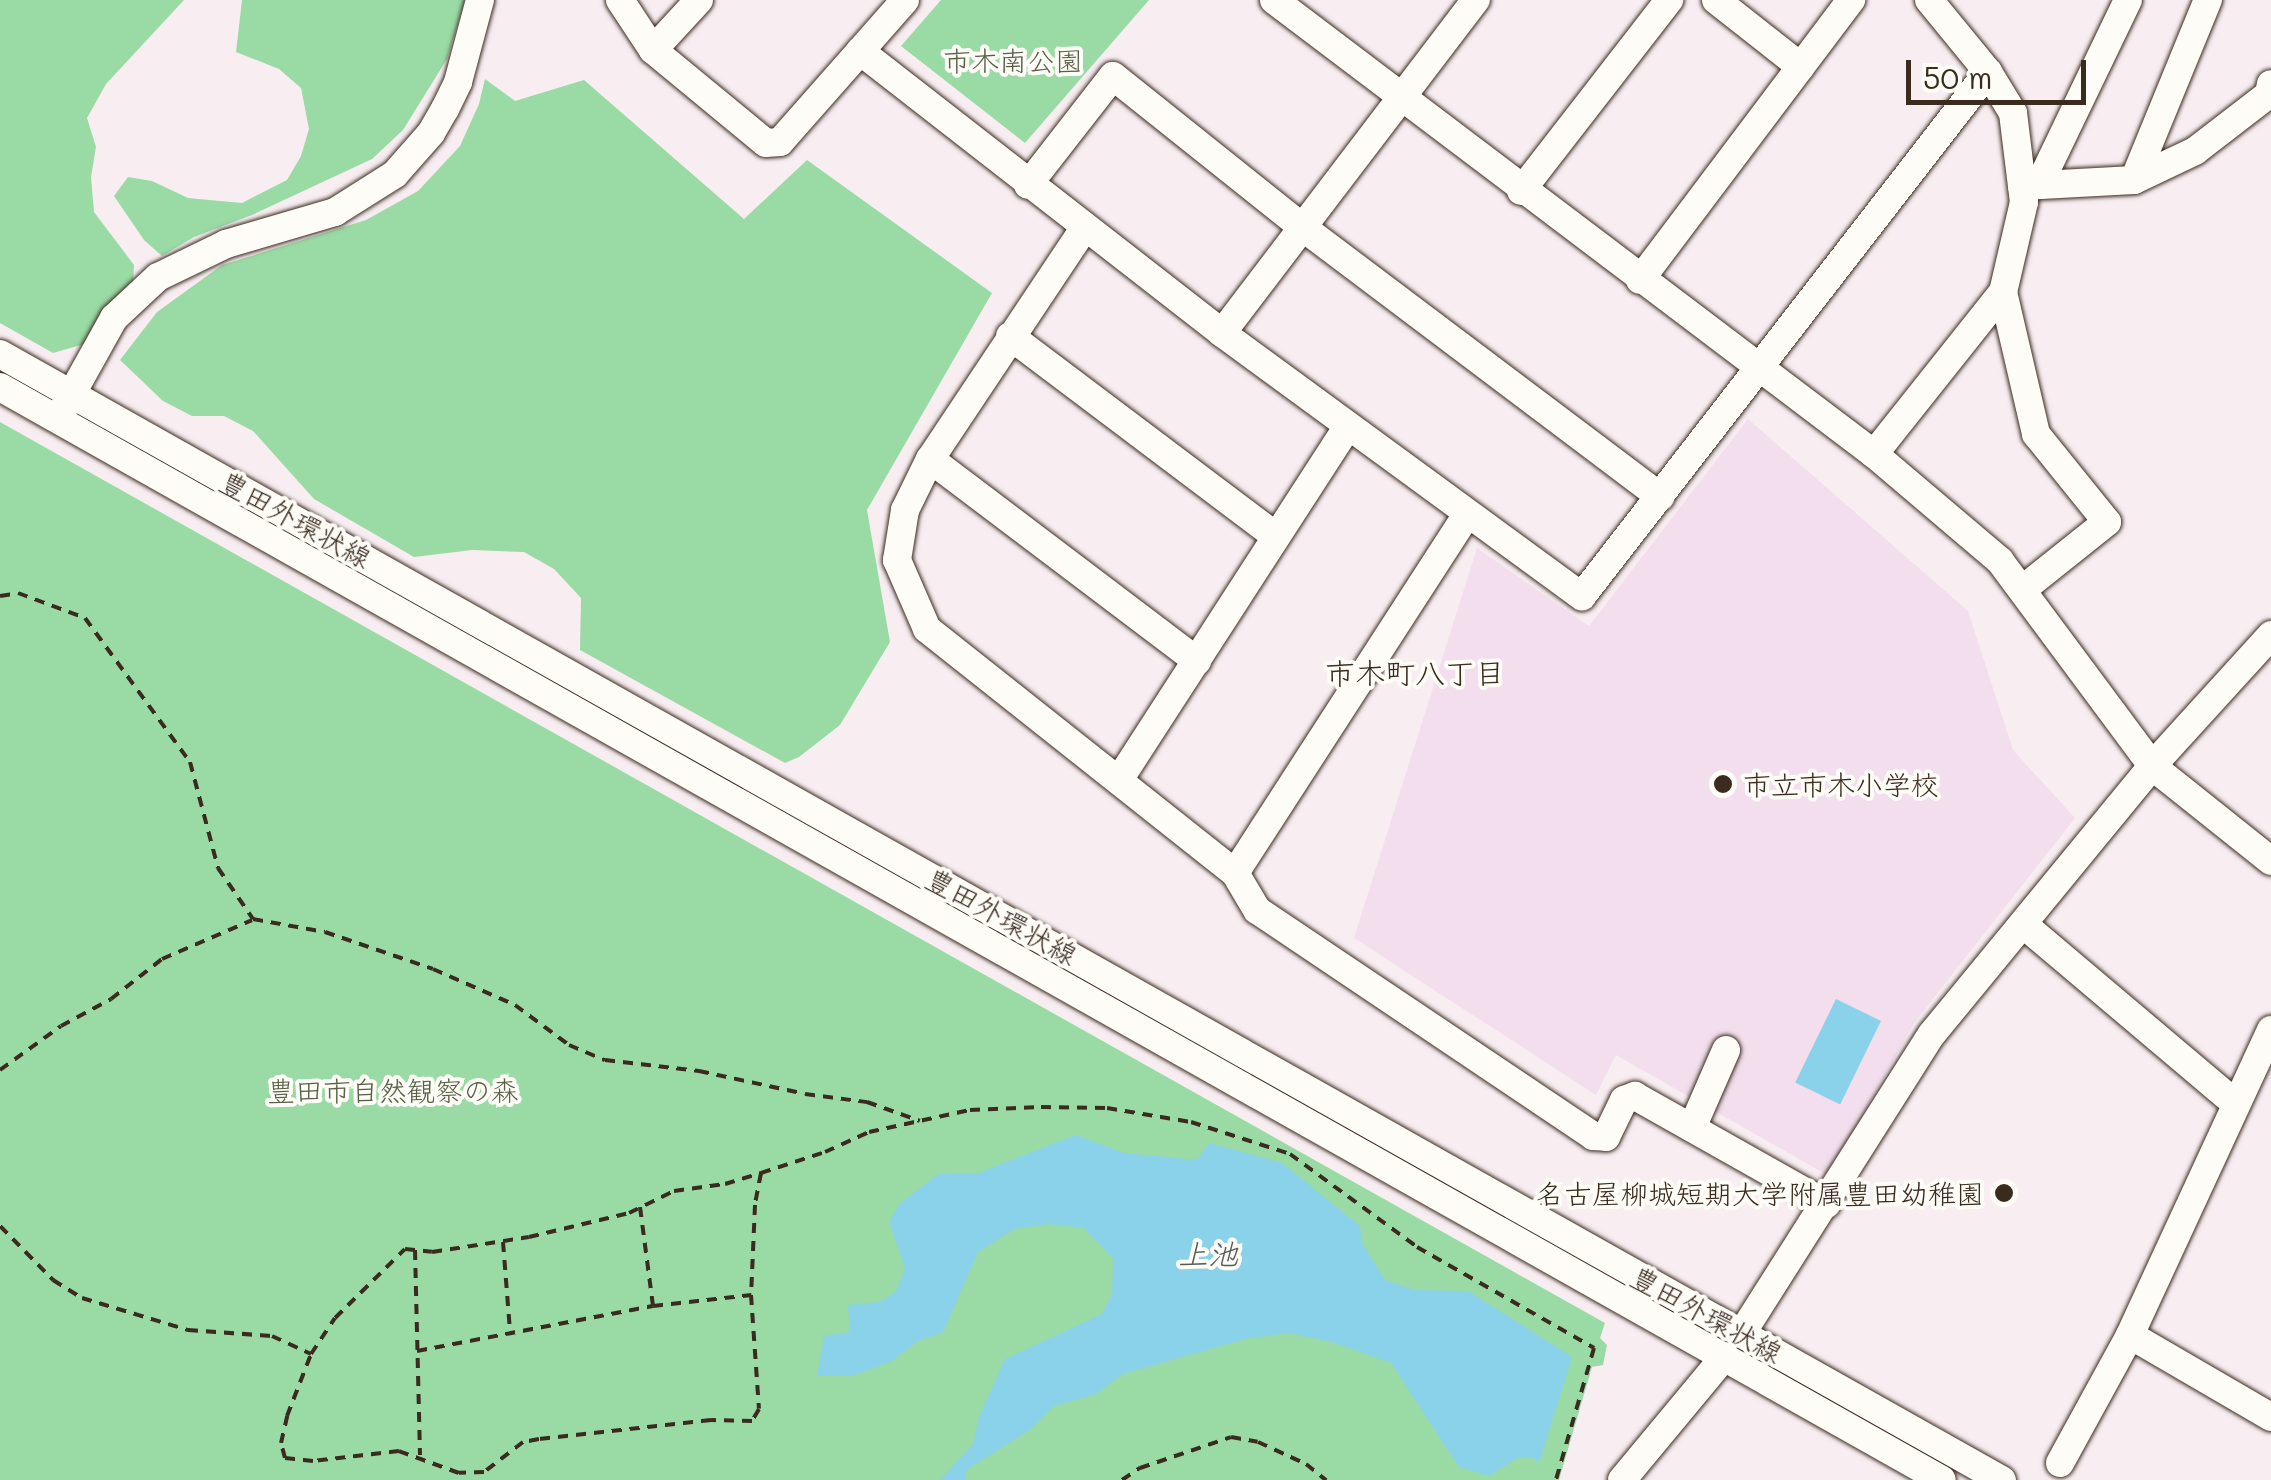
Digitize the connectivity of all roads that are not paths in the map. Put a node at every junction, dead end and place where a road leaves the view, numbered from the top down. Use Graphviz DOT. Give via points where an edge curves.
graph roads {
  1 [pos="480,0"];
  2 [pos="620,0"];
  3 [pos="699,0"];
  4 [pos="905,0"];
  5 [pos="1476,0"];
  6 [pos="1669,0"];
  7 [pos="1716,0"];
  8 [pos="1852,0"];
  9 [pos="1929,0"];
  10 [pos="2128,0"];
  11 [pos="2208,0"];
  12 [pos="1289,4"];
  13 [pos="653,50"];
  14 [pos="860,50"];
  15 [pos="1801,67"];
  16 [pos="1988,72"];
  17 [pos="2271,84"];
  18 [pos="1402,96"];
  19 [pos="2134,180"];
  20 [pos="1028,185"];
  21 [pos="2030,186"];
  22 [pos="1521,190"];
  23 [pos="1301,226"];
  24 [pos="1085,227"];
  25 [pos="1640,280"];
  26 [pos="2002,292"];
  27 [pos="1222,334"];
  28 [pos="1010,336"];
  29 [pos="0,354"];
  30 [pos="1756,366"];
  31 [pos="0,387"];
  32 [pos="72,393"];
  33 [pos="58,419"];
  34 [pos="1347,428"];
  35 [pos="1874,454"];
  36 [pos="930,459"];
  37 [pos="1660,497"];
  38 [pos="1466,516"];
  39 [pos="1275,536"];
  40 [pos="2023,590"];
  41 [pos="2271,635"];
  42 [pos="1197,661"];
  43 [pos="2152,766"];
  44 [pos="1119,780"];
  45 [pos="2271,861"];
  46 [pos="1235,873"];
  47 [pos="2023,924"];
  48 [pos="2271,1030"];
  49 [pos="1726,1050"];
  50 [pos="2235,1103"];
  51 [pos="1692,1128"];
  52 [pos="1827,1204"];
  53 [pos="2130,1334"];
  54 [pos="1733,1344"];
  55 [pos="2271,1417"];
  56 [pos="2060,1463"];
  57 [pos="1622,1480"];
  58 [pos="1942,1480"];
  59 [pos="2002,1480"];
  1 -- 32 [label="street" via="452,96 431,133 394,174 335,212 226,244 158,277 114,318"];
  2 -- 13 [label="street"];
  3 -- 13 [label="street"];
  4 -- 14 [label="street"];
  5 -- 18 [label="street"];
  6 -- 22 [label="street"];
  7 -- 15 [label="street"];
  8 -- 15 [label="street"];
  9 -- 16 [label="street"];
  10 -- 21 [label="street"];
  11 -- 19 [label="street"];
  12 -- 18 [label="street"];
  13 -- 14 [label="street" via="766,143 780,142"];
  14 -- 20 [label="street"];
  15 -- 25 [label="street"];
  16 -- 21 [label="street" via="2013,113"];
  16 -- 30 [label="street"];
  17 -- 19 [label="street" via="2269,94 2196,151"];
  18 -- 22 [label="street"];
  18 -- 23 [label="street"];
  19 -- 21 [label="street"];
  20 -- 23 [label="street" via="1113,76"];
  20 -- 24 [label="street"];
  21 -- 26 [label="street"];
  22 -- 25 [label="street"];
  23 -- 27 [label="street"];
  23 -- 37 [label="street"];
  24 -- 27 [label="street"];
  24 -- 28 [label="street"];
  25 -- 30 [label="street"];
  26 -- 35 [label="street"];
  26 -- 40 [label="street" via="2036,434 2107,522"];
  27 -- 34 [label="street"];
  28 -- 36 [label="street"];
  28 -- 39 [label="street"];
  29 -- 32 [label="street, 豊田外環状線"];
  30 -- 35 [label="street"];
  30 -- 37 [label="street"];
  31 -- 33 [label="street, 豊田外環状線"];
  32 -- 33 [label="street"];
  32 -- 54 [label="street, 豊田外環状線"];
  33 -- 54 [label="street, 豊田外環状線"];
  34 -- 38 [label="street"];
  34 -- 39 [label="street"];
  35 -- 40 [label="street" via="2000,562"];
  36 -- 42 [label="street"];
  36 -- 44 [label="street" via="905,510 896,560 922,622"];
  37 -- 38 [label="street" via="1582,596"];
  38 -- 46 [label="street"];
  39 -- 42 [label="street"];
  40 -- 43 [label="street"];
  41 -- 43 [label="street"];
  42 -- 44 [label="street"];
  43 -- 45 [label="street"];
  43 -- 47 [label="street"];
  44 -- 46 [label="street"];
  46 -- 51 [label="street" via="1257,910 1593,1136 1606,1137 1624,1100 1635,1096"];
  47 -- 50 [label="street"];
  47 -- 52 [label="street" via="1932,1034"];
  48 -- 50 [label="street"];
  49 -- 51 [label="street"];
  50 -- 53 [label="street"];
  51 -- 52 [label="street"];
  52 -- 54 [label="street"];
  53 -- 55 [label="street"];
  53 -- 56 [label="street"];
  54 -- 57 [label="street"];
  54 -- 58 [label="street, 豊田外環状線"];
  54 -- 59 [label="street, 豊田外環状線"];
}
